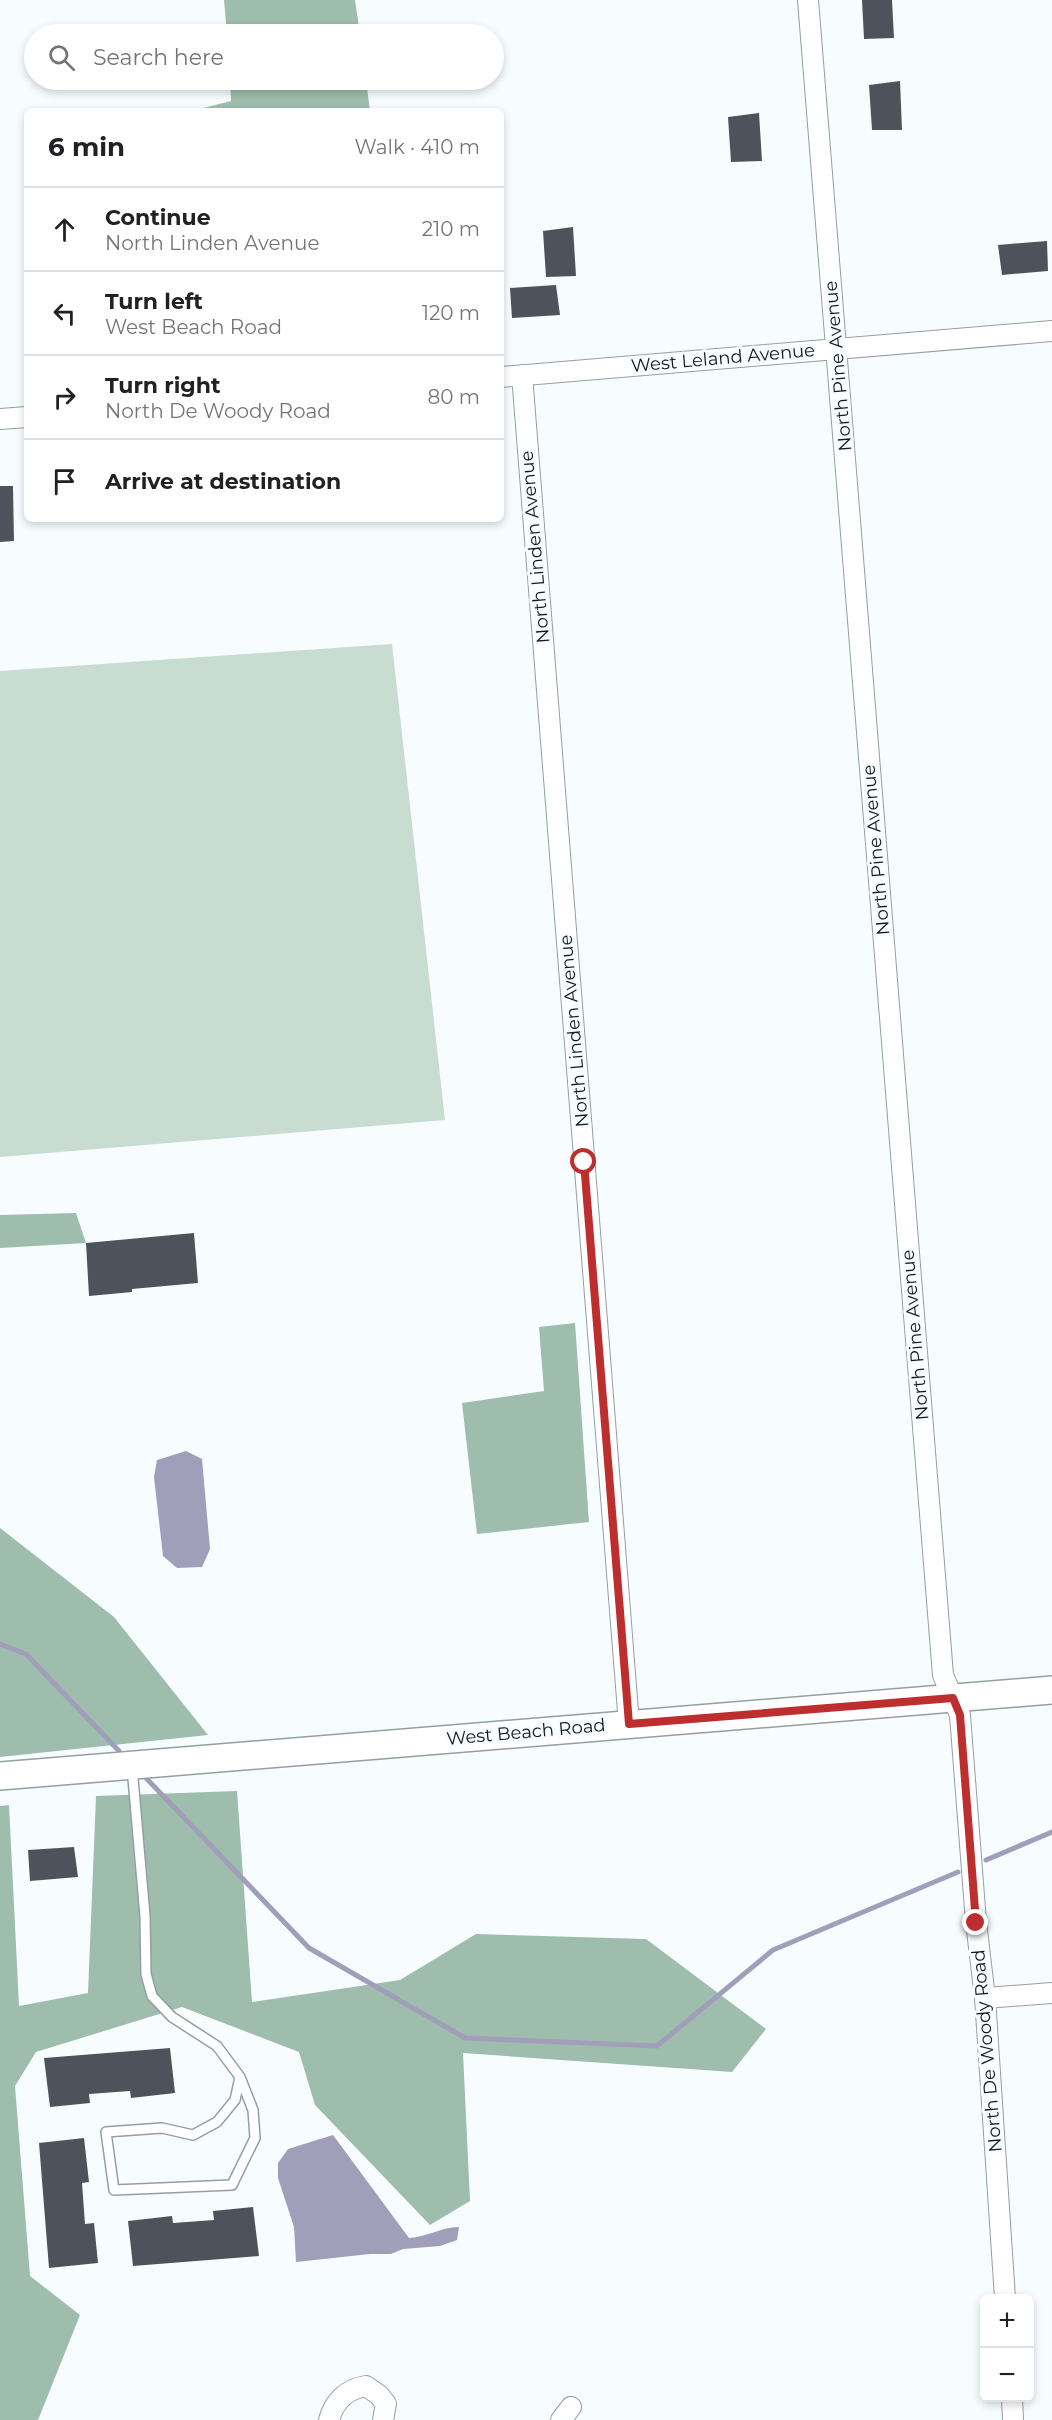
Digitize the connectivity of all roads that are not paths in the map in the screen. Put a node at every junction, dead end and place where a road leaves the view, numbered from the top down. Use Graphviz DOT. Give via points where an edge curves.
graph roads {
  1 [pos="808,0"];
  2 [pos="1052,331"];
  3 [pos="836,349"];
  4 [pos="522,375"];
  5 [pos="504,377"];
  6 [pos="24,417"];
  7 [pos="0,419"];
  8 [pos="1052,1690"];
  9 [pos="953,1698"];
  10 [pos="629,1724"];
  11 [pos="131,1765"];
  12 [pos="0,1776"];
  13 [pos="1052,1993"];
  14 [pos="985,1998"];
  15 [pos="240,2077"];
  16 [pos="1005,2294"];
  17 [pos="1012,2402"];
  18 [pos="329,2420"];
  19 [pos="383,2420"];
  20 [pos="1013,2420"];
  1 -- 3 [label="street, North Pine Avenue"];
  2 -- 3 [label="street, West Leland Avenue"];
  3 -- 4 [label="street, West Leland Avenue"];
  3 -- 9 [label="street, North Pine Avenue" via="943,1675"];
  4 -- 5 [label="street, West Leland Avenue"];
  4 -- 10 [label="street, North Linden Avenue"];
  6 -- 7 [label="street"];
  8 -- 9 [label="street, West Beach Road"];
  9 -- 10 [label="street, West Beach Road"];
  9 -- 14 [label="street, North De Woody Road" via="960,1715"];
  10 -- 11 [label="street, West Beach Road"];
  11 -- 12 [label="street, West Beach Road"];
  11 -- 15 [label="lane" via="145,1916 146,1974 152,1996 172,2017 217,2046"];
  13 -- 14 [label="street"];
  14 -- 16 [label="street, North De Woody Road"];
  15 -- 15 [label="lane" via="253,2110 255,2138 232,2185 114,2190 105,2132 162,2128 193,2135 217,2122 235,2100"];
  17 -- 20 [label="street"];
  18 -- 19 [label="street" via="341,2397 366,2386 386,2404"];
}
